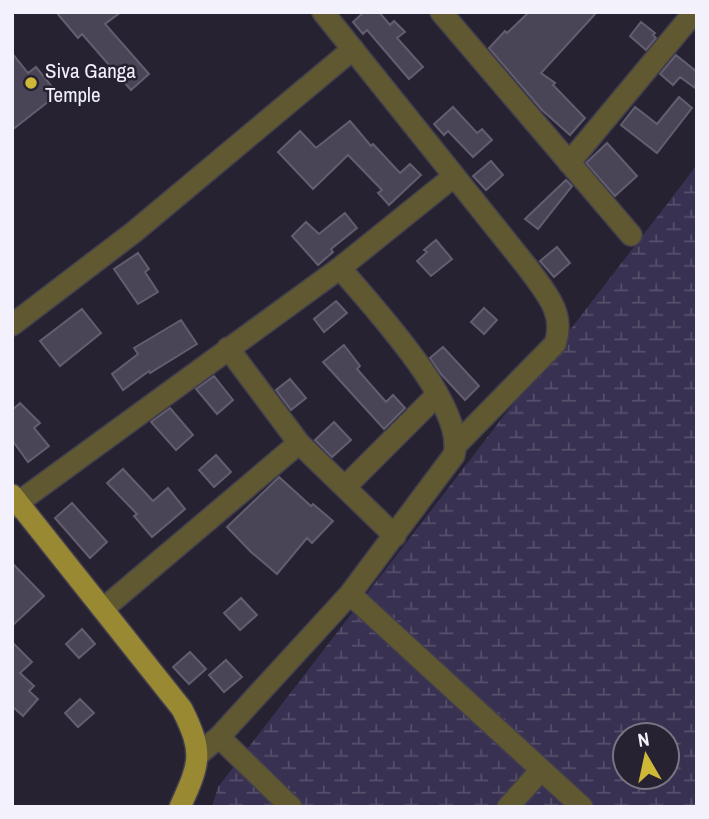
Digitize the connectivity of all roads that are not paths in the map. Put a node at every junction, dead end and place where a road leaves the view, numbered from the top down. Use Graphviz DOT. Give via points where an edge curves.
graph roads {
  1 [pos="323,12"];
  2 [pos="441,12"];
  3 [pos="693,15"];
  4 [pos="354,50"];
  5 [pos="569,163"];
  6 [pos="453,177"];
  7 [pos="631,235"];
  8 [pos="340,268"];
  9 [pos="12,325"];
  10 [pos="229,348"];
  11 [pos="437,395"];
  12 [pos="299,443"];
  13 [pos="457,444"];
  14 [pos="345,487"];
  15 [pos="14,501"];
  16 [pos="395,536"];
  17 [pos="351,594"];
  18 [pos="103,609"];
  19 [pos="219,737"];
  20 [pos="199,754"];
  21 [pos="541,770"];
  22 [pos="180,807"];
  23 [pos="291,807"];
  24 [pos="508,807"];
  25 [pos="582,807"];
  1 -- 4 [label="street"];
  2 -- 5 [label="street"];
  3 -- 5 [label="street"];
  4 -- 6 [label="street"];
  4 -- 9 [label="street" via="134,232"];
  5 -- 7 [label="street"];
  6 -- 8 [label="street"];
  6 -- 13 [label="street" via="528,268 554,304 559,319 555,344"];
  8 -- 10 [label="street"];
  8 -- 11 [label="street" via="422,367"];
  10 -- 12 [label="street"];
  10 -- 15 [label="street"];
  11 -- 13 [label="street"];
  11 -- 14 [label="street"];
  12 -- 14 [label="street"];
  12 -- 18 [label="street"];
  13 -- 16 [label="street" via="454,455"];
  14 -- 16 [label="street"];
  15 -- 18 [label="main road"];
  16 -- 17 [label="street"];
  17 -- 19 [label="street"];
  17 -- 21 [label="street"];
  18 -- 20 [label="main road" via="182,709"];
  19 -- 20 [label="street"];
  19 -- 23 [label="street"];
  20 -- 22 [label="main road"];
  21 -- 24 [label="street"];
  21 -- 25 [label="street"];
}
